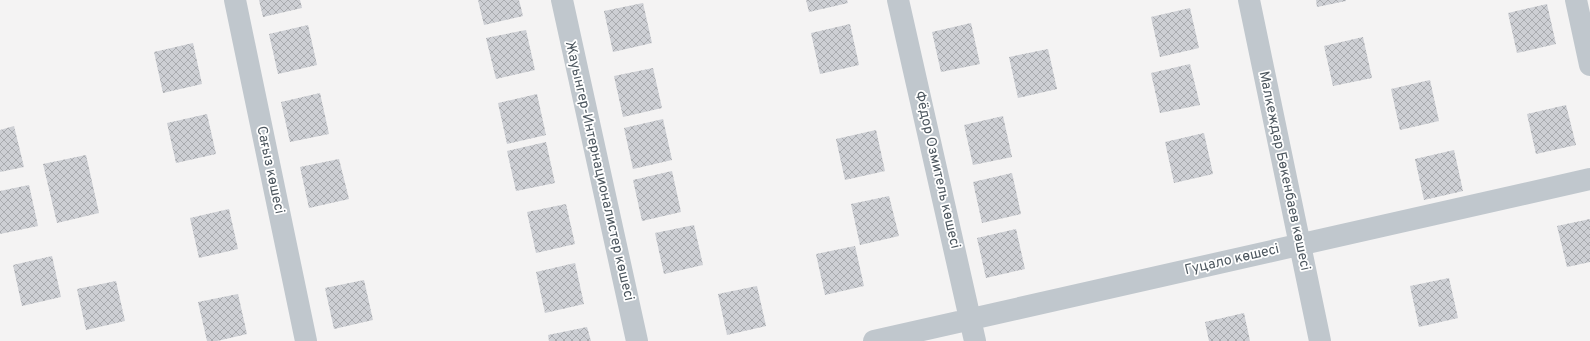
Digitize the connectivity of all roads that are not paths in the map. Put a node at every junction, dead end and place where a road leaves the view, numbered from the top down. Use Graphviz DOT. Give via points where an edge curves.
graph roads {
  1 [pos="235,0"];
  2 [pos="562,0"];
  3 [pos="898,0"];
  4 [pos="1249,0"];
  5 [pos="1576,0"];
  6 [pos="1590,65"];
  7 [pos="1590,179"];
  8 [pos="1299,244"];
  9 [pos="971,319"];
  10 [pos="306,341"];
  11 [pos="637,341"];
  12 [pos="874,341"];
  13 [pos="975,341"];
  14 [pos="1320,341"];
  1 -- 10 [label="street, Сағыз көшесі"];
  2 -- 11 [label="street, Жауынгер-Интернационалистер көшесі"];
  3 -- 9 [label="street, Фёдор Озмитель көшесі"];
  4 -- 8 [label="street, Малкеждар Бөкенбаев көшесі"];
  5 -- 6 [label="street"];
  7 -- 8 [label="street, Гуцало көшесі"];
  8 -- 9 [label="street, Гуцало көшесі"];
  8 -- 14 [label="street, Малкеждар Бөкенбаев көшесі"];
  9 -- 12 [label="street, Гуцало көшесі"];
  9 -- 13 [label="street, Фёдор Озмитель көшесі"];
}
